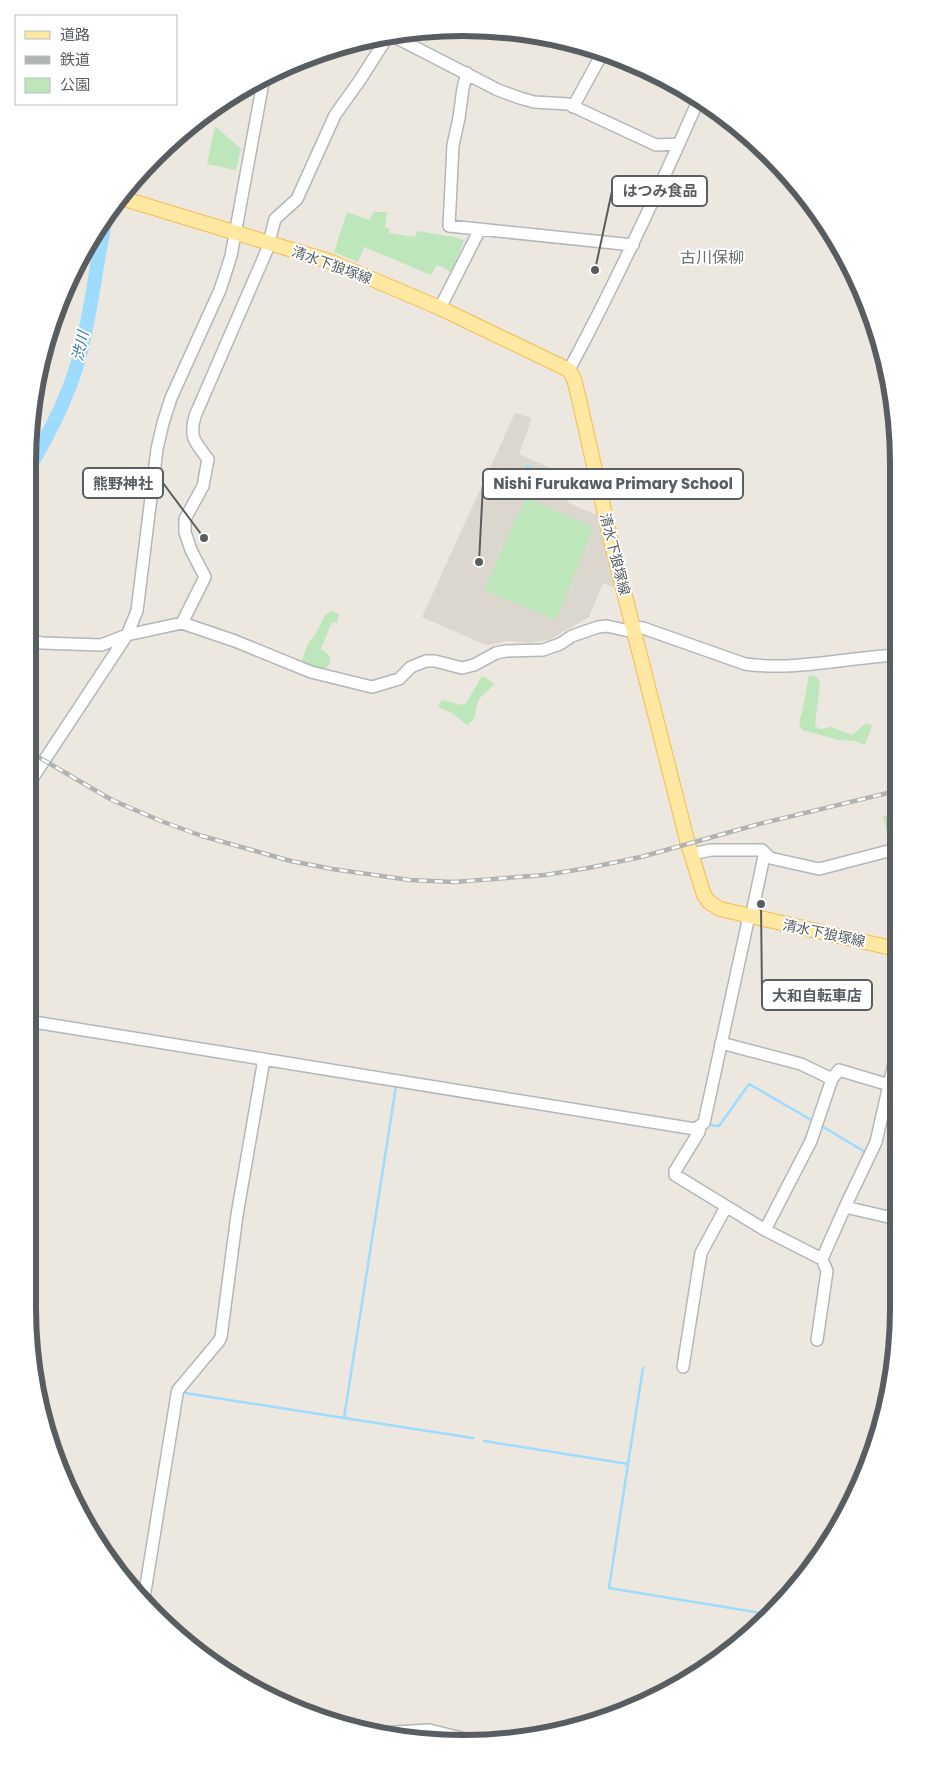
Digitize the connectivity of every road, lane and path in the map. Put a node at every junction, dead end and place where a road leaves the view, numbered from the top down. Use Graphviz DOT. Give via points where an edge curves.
graph roads {
  1 [pos="402,41"];
  2 [pos="384,43"];
  3 [pos="599,59"];
  4 [pos="467,73"];
  5 [pos="263,86"];
  6 [pos="696,106"];
  7 [pos="574,107"];
  8 [pos="679,144"];
  9 [pos="127,199"];
  10 [pos="480,229"];
  11 [pos="236,232"];
  12 [pos="267,243"];
  13 [pos="633,245"];
  14 [pos="440,308"];
  15 [pos="569,370"];
  16 [pos="182,624"];
  17 [pos="634,627"];
  18 [pos="127,635"];
  19 [pos="36,642"];
  20 [pos="890,656"];
  21 [pos="36,773"];
  22 [pos="890,851"];
  23 [pos="692,854"];
  24 [pos="766,854"];
  25 [pos="749,916"];
  26 [pos="890,948"];
  27 [pos="36,1022"];
  28 [pos="721,1043"];
  29 [pos="264,1059"];
  30 [pos="832,1079"];
  31 [pos="890,1085"];
  32 [pos="890,1096"];
  33 [pos="700,1126"];
  34 [pos="726,1207"];
  35 [pos="845,1207"];
  36 [pos="890,1217"];
  37 [pos="765,1230"];
  38 [pos="822,1259"];
  39 [pos="817,1340"];
  40 [pos="683,1367"];
  41 [pos="145,1592"];
  42 [pos="409,1731"];
  43 [pos="448,1734"];
  1 -- 4 [label="street"];
  2 -- 12 [label="street" via="335,115 297,199 275,219"];
  3 -- 7 [label="street"];
  4 -- 7 [label="street" via="520,98"];
  4 -- 10 [label="street" via="453,145 449,226"];
  5 -- 11 [label="street"];
  6 -- 8 [label="street"];
  7 -- 8 [label="street" via="656,145"];
  8 -- 13 [label="street"];
  9 -- 11 [label="main road, 清水下狼塚線"];
  10 -- 13 [label="street"];
  10 -- 14 [label="street"];
  11 -- 12 [label="main road, 清水下狼塚線"];
  11 -- 18 [label="street" via="220,290 163,423 157,449 138,611"];
  12 -- 14 [label="main road, 清水下狼塚線" via="332,262"];
  12 -- 16 [label="street" via="191,429 196,444 208,459 203,486 185,519 184,532 205,577"];
  13 -- 15 [label="street"];
  14 -- 15 [label="main road, 清水下狼塚線"];
  15 -- 17 [label="main road, 清水下狼塚線" via="574,379"];
  16 -- 17 [label="street" via="235,641 311,672 372,687 399,679 411,667 426,661 435,660 462,668 496,653 543,650 598,627 629,631"];
  16 -- 18 [label="street"];
  17 -- 20 [label="street" via="754,666"];
  17 -- 23 [label="main road, 清水下狼塚線"];
  18 -- 19 [label="street" via="101,645"];
  18 -- 21 [label="street"];
  22 -- 24 [label="street" via="819,869 770,858"];
  23 -- 24 [label="street" via="711,850 762,850"];
  23 -- 25 [label="main road, 清水下狼塚線" via="701,888 709,902 720,909"];
  24 -- 25 [label="street"];
  25 -- 26 [label="main road, 清水下狼塚線"];
  25 -- 28 [label="street"];
  27 -- 29 [label="street"];
  28 -- 30 [label="street" via="801,1064"];
  28 -- 33 [label="street" via="704,1123"];
  29 -- 33 [label="street" via="695,1129"];
  29 -- 41 [label="street" via="221,1337 178,1390"];
  30 -- 31 [label="street" via="838,1070"];
  30 -- 37 [label="street" via="811,1141"];
  32 -- 35 [label="street" via="876,1142"];
  33 -- 34 [label="street" via="675,1175"];
  34 -- 37 [label="street"];
  34 -- 40 [label="street" via="701,1253"];
  35 -- 36 [label="street"];
  35 -- 38 [label="street"];
  37 -- 38 [label="street"];
  38 -- 39 [label="street" via="827,1271"];
  42 -- 43 [label="street" via="430,1730"];
}
